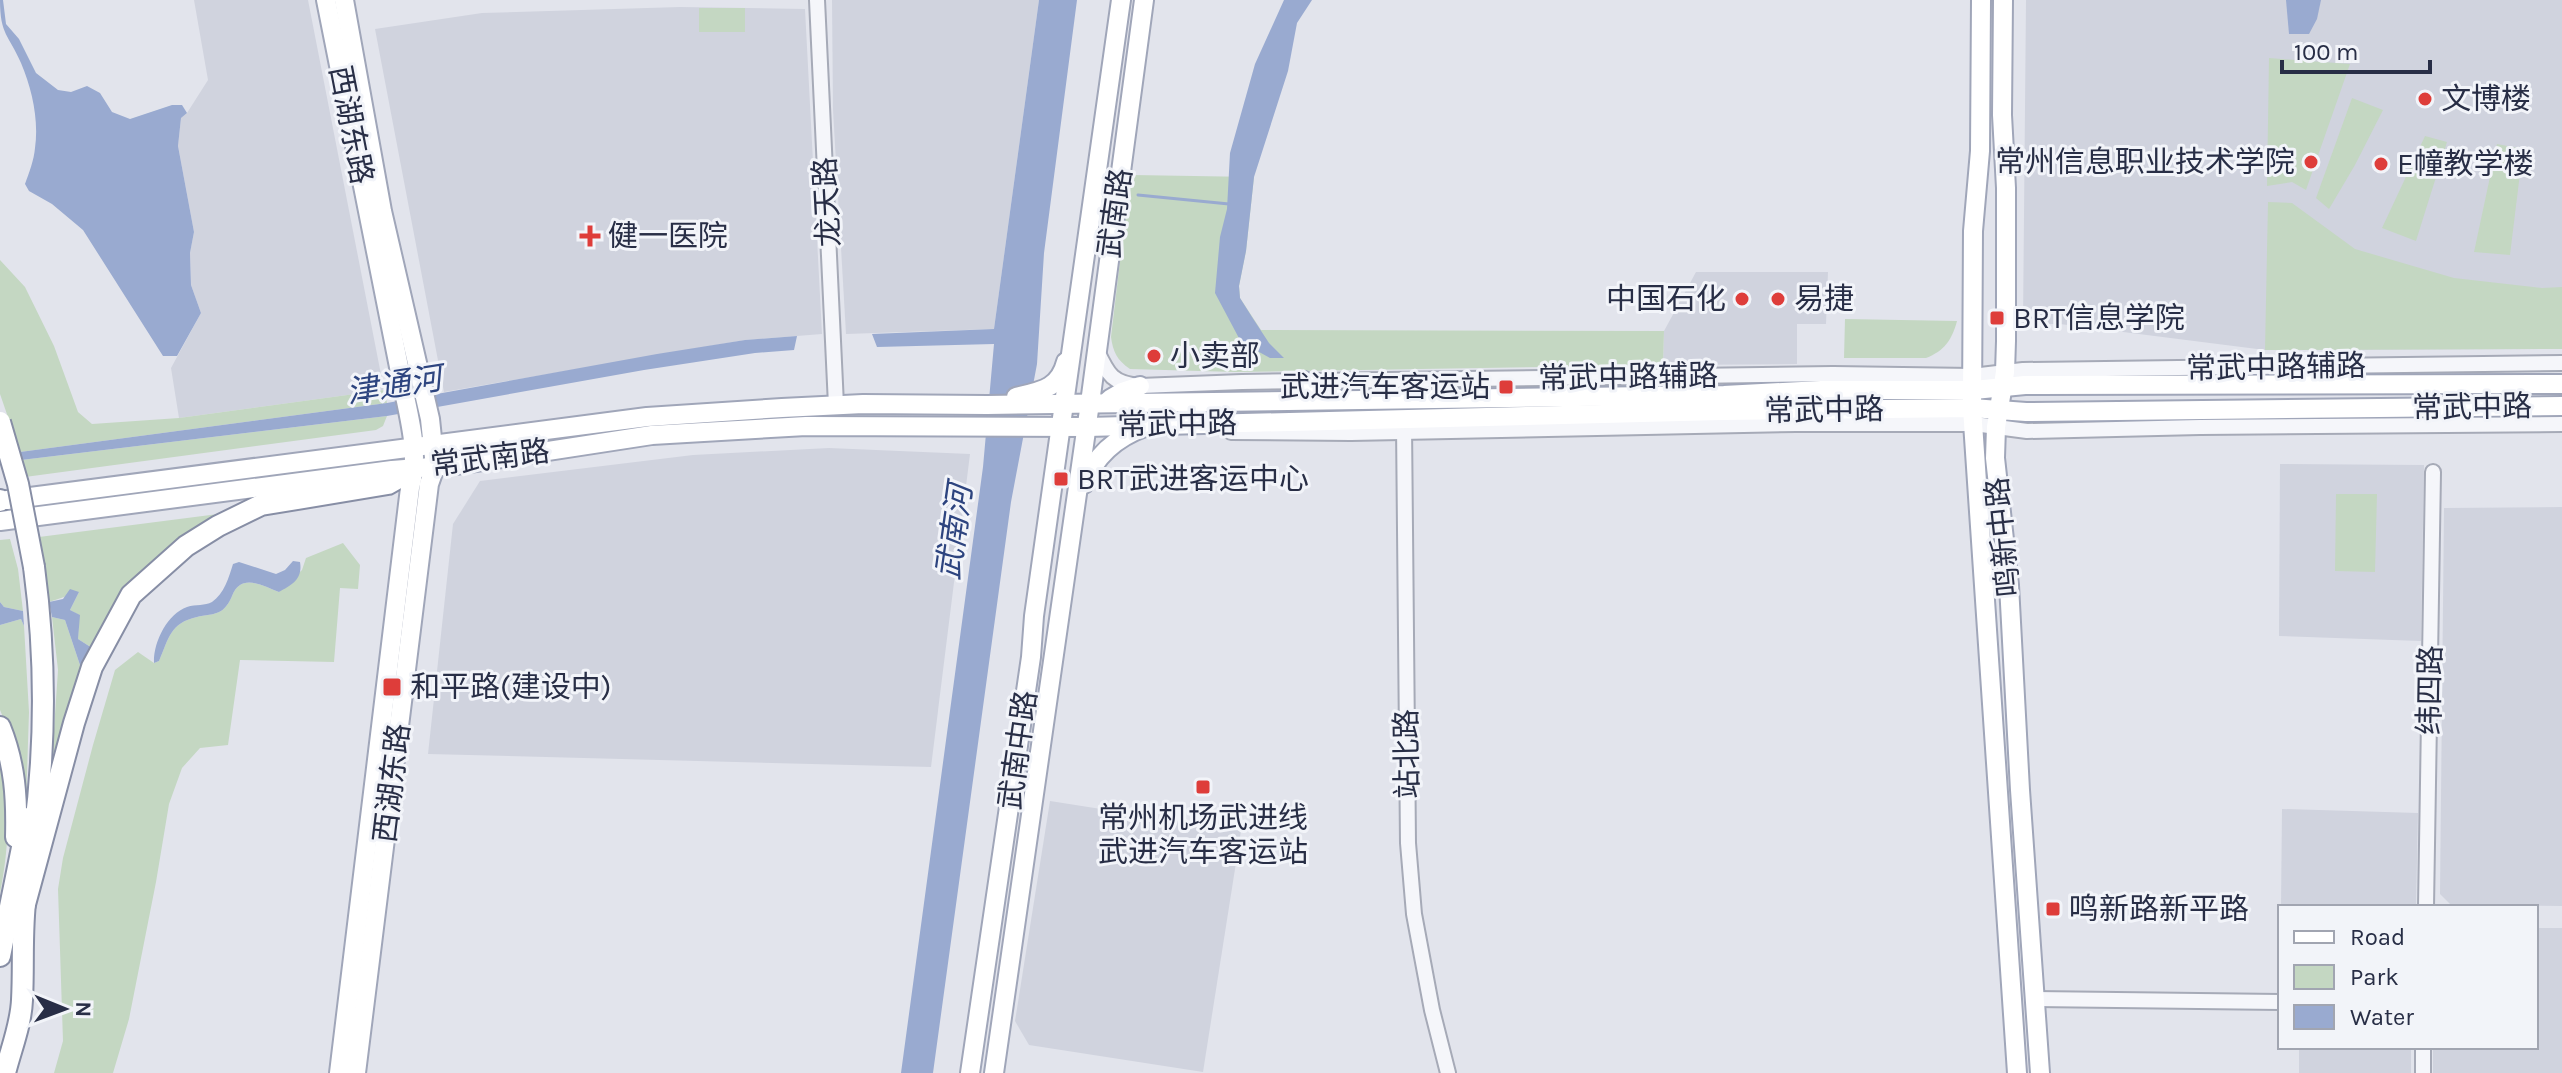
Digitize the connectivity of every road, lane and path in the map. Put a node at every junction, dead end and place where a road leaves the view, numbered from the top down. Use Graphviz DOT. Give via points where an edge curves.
graph roads {
  1 [pos="326,0"];
  2 [pos="344,0"];
  3 [pos="817,0"];
  4 [pos="1121,0"];
  5 [pos="1144,0"];
  6 [pos="1981,0"];
  7 [pos="2003,0"];
  8 [pos="1074,335"];
  9 [pos="1097,349"];
  10 [pos="2562,363"];
  11 [pos="1800,375"];
  12 [pos="1702,377"];
  13 [pos="2003,379"];
  14 [pos="1304,381"];
  15 [pos="2562,384"];
  16 [pos="1140,386"];
  17 [pos="1821,390"];
  18 [pos="414,391"];
  19 [pos="1785,392"];
  20 [pos="1680,395"];
  21 [pos="1037,398"];
  22 [pos="1970,398"];
  23 [pos="1339,399"];
  24 [pos="1098,403"];
  25 [pos="1064,404"];
  26 [pos="836,405"];
  27 [pos="2562,406"];
  28 [pos="1574,414"];
  29 [pos="1608,414"];
  30 [pos="1997,419"];
  31 [pos="0,422"];
  32 [pos="2562,424"];
  33 [pos="1404,425"];
  34 [pos="1061,426"];
  35 [pos="1087,427"];
  36 [pos="1142,427"];
  37 [pos="1032,429"];
  38 [pos="1591,429"];
  39 [pos="434,446"];
  40 [pos="0,457"];
  41 [pos="422,460"];
  42 [pos="1055,472"];
  43 [pos="2433,472"];
  44 [pos="0,501"];
  45 [pos="1074,510"];
  46 [pos="0,521"];
  47 [pos="30,570"];
  48 [pos="0,727"];
  49 [pos="2426,905"];
  50 [pos="17,911"];
  51 [pos="0,956"];
  52 [pos="2035,999"];
  53 [pos="2278,1002"];
  54 [pos="2423,1049"];
  55 [pos="5,1073"];
  56 [pos="339,1073"];
  57 [pos="356,1073"];
  58 [pos="970,1073"];
  59 [pos="994,1073"];
  60 [pos="1448,1073"];
  61 [pos="2017,1073"];
  62 [pos="2040,1073"];
  63 [pos="2423,1073"];
  1 -- 18 [label="main road, 西湖东路"];
  2 -- 18 [label="main road, 西湖东路"];
  3 -- 26 [label="street, 龙天路"];
  4 -- 8 [label="main road, 武南路"];
  5 -- 9 [label="main road, 武南路"];
  6 -- 22 [label="main road, 鸣新中路"];
  7 -- 13 [label="main road, 鸣新中路"];
  8 -- 21 [label="main road" via="1063,374"];
  8 -- 25 [label="main road, 武南路"];
  9 -- 16 [label="street" via="1114,379"];
  9 -- 24 [label="main road, 武南路"];
  10 -- 13 [label="street, 常武中路辅路" via="2023,370"];
  11 -- 12 [label="street, 常武中路辅路"];
  11 -- 17 [label="main road"];
  11 -- 19 [label="main road"];
  11 -- 22 [label="street, 常武中路辅路"];
  12 -- 14 [label="street, 常武中路辅路"];
  12 -- 20 [label="main road"];
  13 -- 15 [label="main road, 常武中路"];
  13 -- 22 [label="main road, 常武中路"];
  13 -- 30 [label="main road, 鸣新中路"];
  14 -- 16 [label="street, 常武中路辅路"];
  14 -- 23 [label="main road"];
  16 -- 24 [label="main road"];
  17 -- 19 [label="main road, 常武中路"];
  17 -- 22 [label="main road, 常武中路"];
  18 -- 39 [label="main road" via="430,419"];
  18 -- 41 [label="main road" via="410,423"];
  19 -- 20 [label="main road, 常武中路"];
  20 -- 23 [label="main road, 常武中路"];
  21 -- 25 [label="main road"];
  21 -- 26 [label="main road, 常武南路" via="987,405"];
  22 -- 29 [label="main road, 常武中路"];
  22 -- 30 [label="main road"];
  22 -- 38 [label="street, 常武中路辅路"];
  22 -- 61 [label="main road, 鸣新中路"];
  23 -- 24 [label="main road, 常武中路"];
  24 -- 25 [label="main road, 常武中路"];
  24 -- 35 [label="main road, 武南路"];
  25 -- 34 [label="main road, 武南路"];
  26 -- 39 [label="main road, 常武南路" via="647,417"];
  27 -- 30 [label="main road, 常武中路" via="2026,412"];
  28 -- 29 [label="main road, 常武中路"];
  28 -- 33 [label="main road, 常武中路"];
  28 -- 38 [label="main road"];
  29 -- 38 [label="main road"];
  30 -- 32 [label="street, 常武中路辅路" via="2027,431"];
  30 -- 52 [label="main road, 鸣新中路" via="1995,458 2009,585"];
  31 -- 47 [label="highway, bridge" via="18,484"];
  33 -- 36 [label="main road, 常武中路"];
  33 -- 38 [label="street, 常武中路辅路"];
  33 -- 60 [label="street, 站北路" via="1408,843 1414,914"];
  34 -- 35 [label="main road, 常武中路"];
  34 -- 37 [label="main road"];
  34 -- 42 [label="main road, 武南中路"];
  35 -- 36 [label="main road, 常武中路"];
  35 -- 45 [label="main road, 武南中路"];
  36 -- 45 [label="main road" via="1100,456"];
  37 -- 41 [label="main road, 常武南路" via="806,426 652,435 457,465"];
  37 -- 42 [label="main road" via="1053,453"];
  39 -- 41 [label="main road, 常武南路"];
  40 -- 47 [label="highway"];
  41 -- 44 [label="main road, 常武南路"];
  41 -- 46 [label="main road, 常武南路"];
  41 -- 50 [label="highway" via="388,484 261,505 186,546 131,595 92,667"];
  41 -- 56 [label="main road, 西湖东路" via="408,504"];
  41 -- 57 [label="main road, 西湖东路" via="429,484"];
  42 -- 58 [label="main road, 武南中路"];
  43 -- 49 [label="street, 纬四路"];
  45 -- 59 [label="main road, 武南中路"];
  47 -- 50 [label="highway" via="43,660 42,777"];
  48 -- 50 [label="highway" via="15,781"];
  50 -- 51 [label="highway"];
  50 -- 55 [label="highway" via="22,1000"];
  52 -- 53 [label="street"];
  52 -- 62 [label="main road, 鸣新中路"];
  54 -- 63 [label="street"];
}
